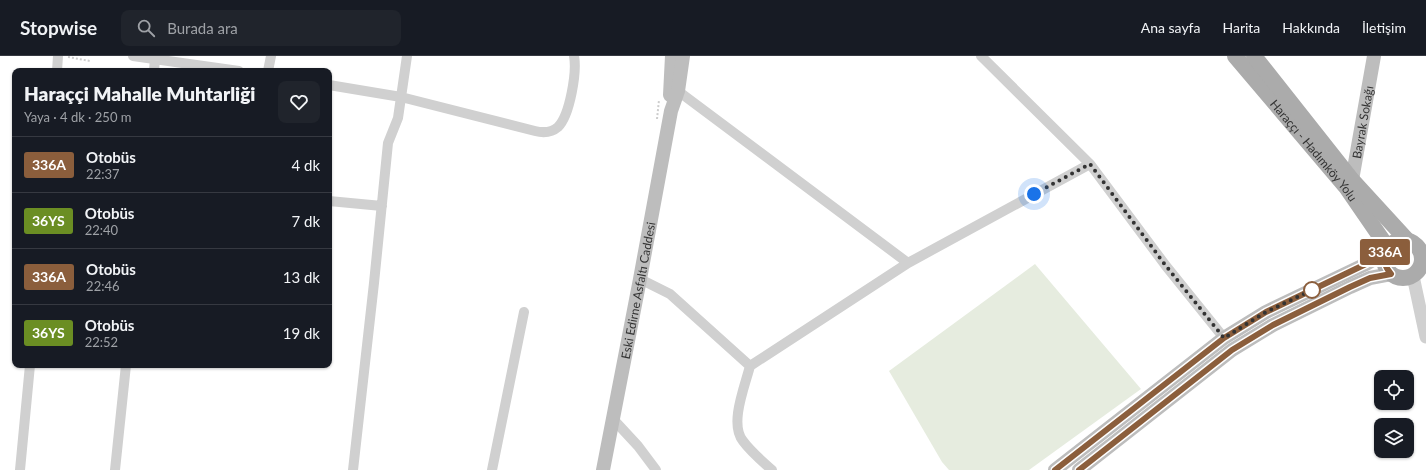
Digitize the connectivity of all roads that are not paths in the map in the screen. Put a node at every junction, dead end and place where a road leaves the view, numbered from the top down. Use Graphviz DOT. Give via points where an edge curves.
graph roads {
  1 [pos="58,56"];
  2 [pos="133,56"];
  3 [pos="271,56"];
  4 [pos="407,56"];
  5 [pos="574,56"];
  6 [pos="672,56"];
  7 [pos="683,56"];
  8 [pos="981,56"];
  9 [pos="1235,56"];
  10 [pos="1254,56"];
  11 [pos="1374,56"];
  12 [pos="155,58"];
  13 [pos="57,68"];
  14 [pos="154,68"];
  15 [pos="220,68"];
  16 [pos="269,68"];
  17 [pos="332,86"];
  18 [pos="678,91"];
  19 [pos="400,97"];
  20 [pos="671,111"];
  21 [pos="1090,164"];
  22 [pos="1349,183"];
  23 [pos="332,201"];
  24 [pos="382,206"];
  25 [pos="1407,240"];
  26 [pos="1387,250"];
  27 [pos="908,263"];
  28 [pos="1424,263"];
  29 [pos="1391,274"];
  30 [pos="1414,276"];
  31 [pos="640,279"];
  32 [pos="524,312"];
  33 [pos="1426,337"];
  34 [pos="1224,338"];
  35 [pos="1232,350"];
  36 [pos="750,366"];
  37 [pos="30,368"];
  38 [pos="126,368"];
  39 [pos="613,419"];
  40 [pos="1061,468"];
  41 [pos="20,470"];
  42 [pos="115,470"];
  43 [pos="353,470"];
  44 [pos="492,470"];
  45 [pos="603,470"];
  46 [pos="656,470"];
  47 [pos="772,470"];
  48 [pos="1079,470"];
  1 -- 13 [label="street"];
  2 -- 12 [label="street"];
  3 -- 16 [label="street"];
  4 -- 19 [label="street"];
  5 -- 19 [label="street" via="575,72 568,108 558,126 551,131 540,133"];
  6 -- 20 [label="main road"];
  7 -- 18 [label="main road"];
  8 -- 21 [label="street"];
  9 -- 22 [label="main road, Haraççı - Hadımköy Yolu"];
  10 -- 22 [label="main road, Haraççı - Hadımköy Yolu"];
  11 -- 22 [label="main road, Bayrak Sokağı"];
  12 -- 14 [label="street"];
  12 -- 15 [label="street"];
  17 -- 19 [label="street"];
  18 -- 20 [label="main road"];
  18 -- 27 [label="street"];
  19 -- 24 [label="street" via="398,118 388,143"];
  20 -- 31 [label="main road, Eski Edirne Asfaltı Caddesi"];
  21 -- 27 [label="street"];
  21 -- 34 [label="street" via="1166,266"];
  22 -- 25 [label="main road, Haraççı - Hadımköy Yolu"];
  22 -- 26 [label="main road, Haraççı - Hadımköy Yolu"];
  23 -- 24 [label="street"];
  24 -- 43 [label="street"];
  25 -- 26 [label="main road" via="1396,242"];
  25 -- 28 [label="main road" via="1419,248"];
  26 -- 29 [label="main road" via="1384,258"];
  26 -- 34 [label="main road" via="1366,264 1266,312"];
  27 -- 36 [label="street"];
  28 -- 30 [label="main road"];
  29 -- 30 [label="main road" via="1402,278"];
  29 -- 35 [label="main road" via="1370,278 1343,290 1273,325"];
  30 -- 33 [label="street"];
  31 -- 36 [label="street" via="670,294"];
  31 -- 39 [label="main road, Eski Edirne Asfaltı Caddesi"];
  32 -- 44 [label="street"];
  34 -- 35 [label="main road"];
  34 -- 40 [label="main road"];
  35 -- 48 [label="main road"];
  36 -- 47 [label="street" via="739,406 738,432 742,441"];
  37 -- 41 [label="street"];
  38 -- 42 [label="street"];
  39 -- 45 [label="main road, Eski Edirne Asfaltı Caddesi"];
  39 -- 46 [label="street"];
}
